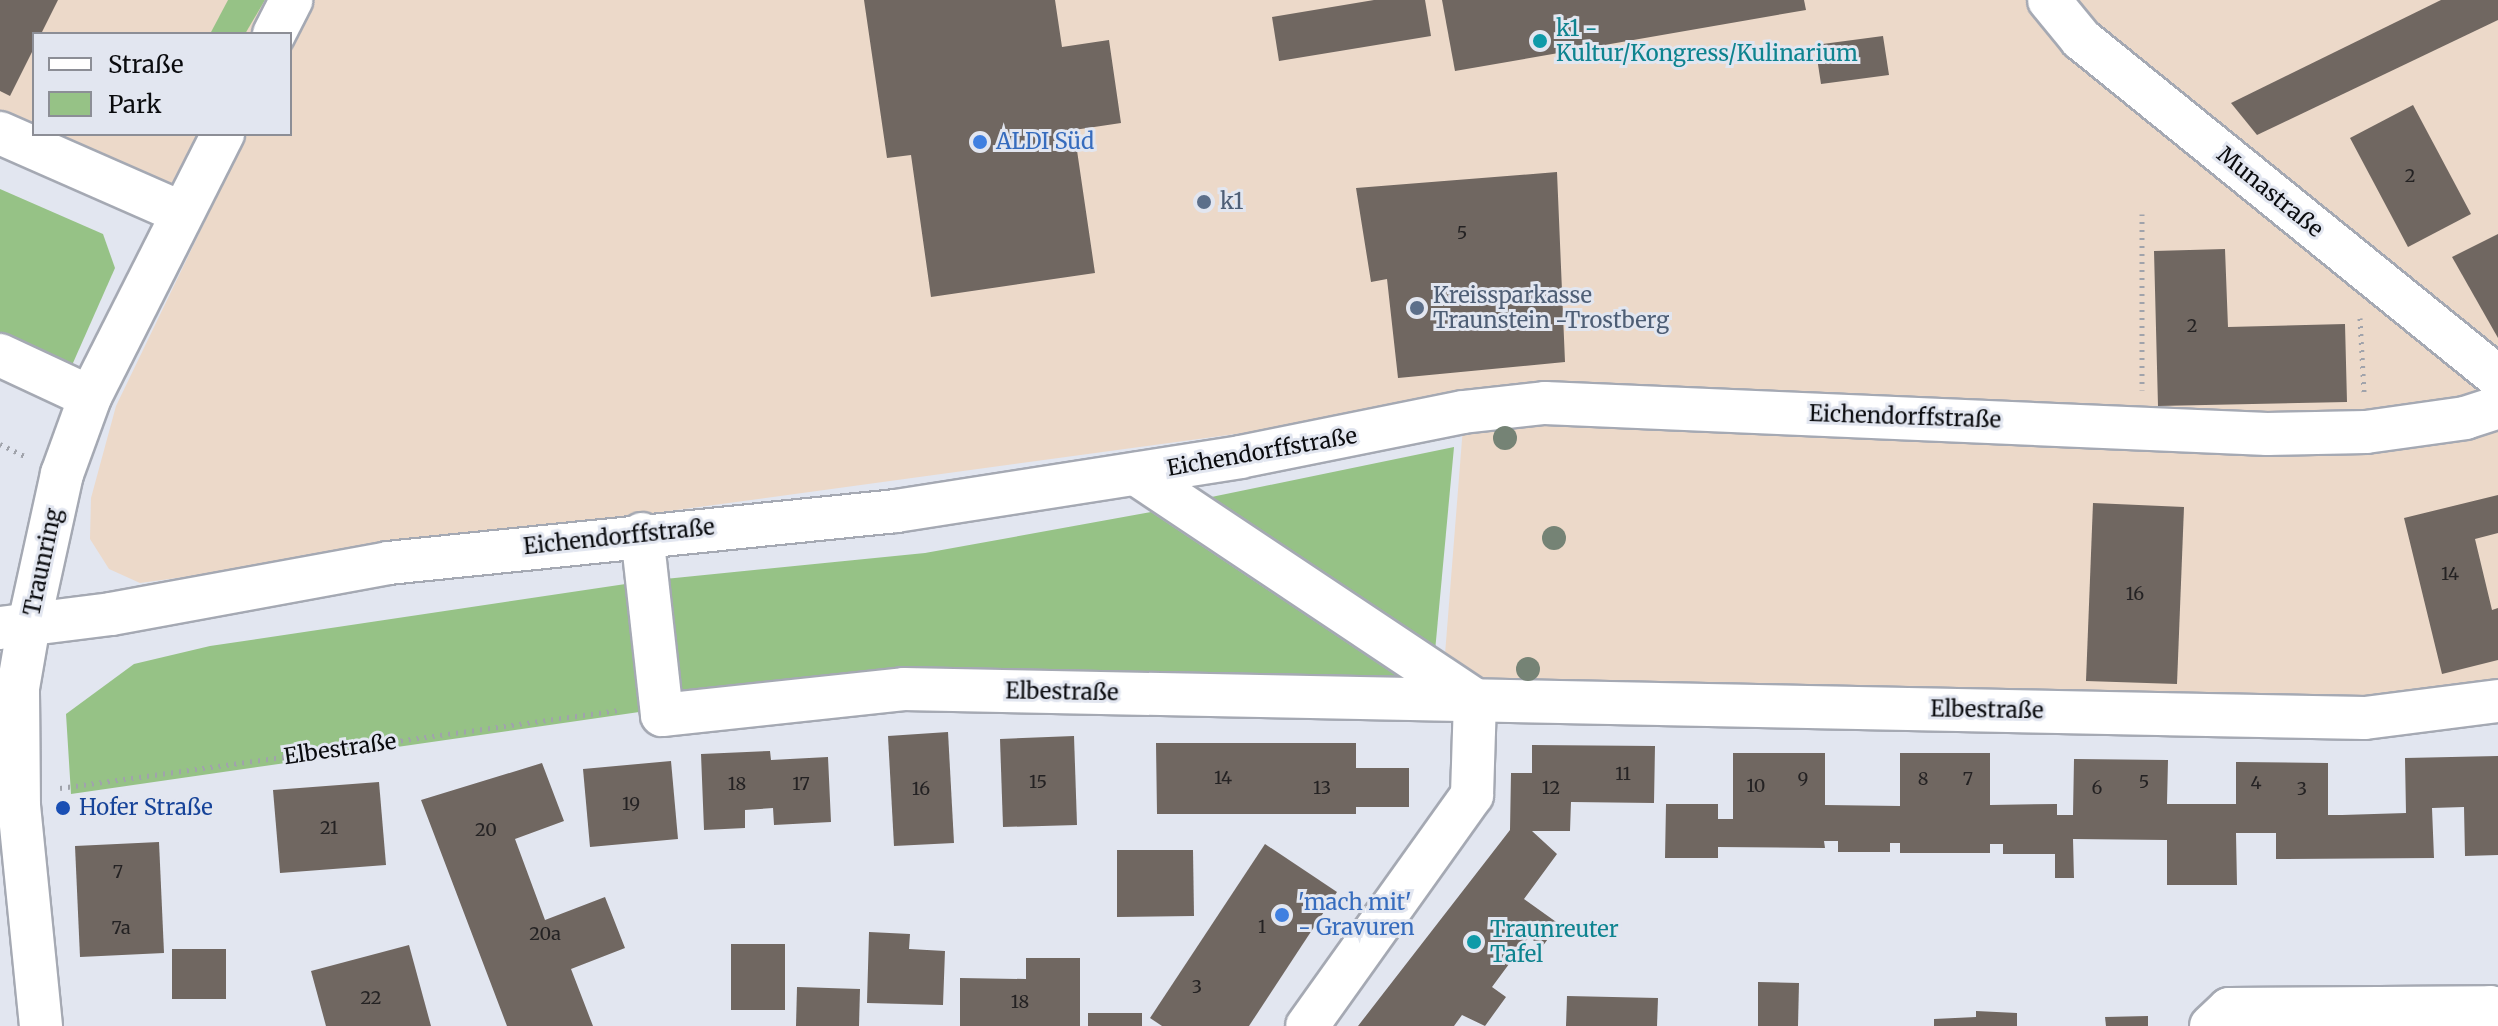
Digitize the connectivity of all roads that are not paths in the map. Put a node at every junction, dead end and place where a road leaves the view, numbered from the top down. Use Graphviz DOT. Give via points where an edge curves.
graph roads {
  1 [pos="291,0"];
  2 [pos="2049,0"];
  3 [pos="275,32"];
  4 [pos="0,133"];
  5 [pos="222,136"];
  6 [pos="182,213"];
  7 [pos="0,355"];
  8 [pos="2498,377"];
  9 [pos="90,397"];
  10 [pos="2498,407"];
  11 [pos="1136,474"];
  12 [pos="642,534"];
  13 [pos="15,626"];
  14 [pos="1475,700"];
  15 [pos="2498,701"];
  16 [pos="12,804"];
  17 [pos="2498,1016"];
  18 [pos="41,1026"];
  19 [pos="1307,1026"];
  20 [pos="2211,1026"];
  1 -- 3 [label="street"];
  2 -- 8 [label="street, Munastraße" via="2081,39"];
  4 -- 6 [label="street"];
  5 -- 6 [label="street, Traunring"];
  6 -- 9 [label="street, Traunring"];
  7 -- 9 [label="street"];
  9 -- 13 [label="street, Traunring"];
  10 -- 11 [label="street, Eichendorffstraße" via="2465,418 2366,432 2267,434 1545,403 1463,412"];
  11 -- 12 [label="street, Eichendorffstraße" via="896,511"];
  11 -- 14 [label="street"];
  12 -- 13 [label="street, Eichendorffstraße" via="388,563 111,614"];
  12 -- 14 [label="street, Elbestraße" via="662,715 904,689"];
  13 -- 16 [label="street, Traunring" via="18,688"];
  14 -- 15 [label="street, Elbestraße" via="2365,718"];
  14 -- 19 [label="street" via="1472,795"];
  16 -- 18 [label="street, Traunring"];
  17 -- 20 [label="street" via="2491,1007 2229,1009"];
}
